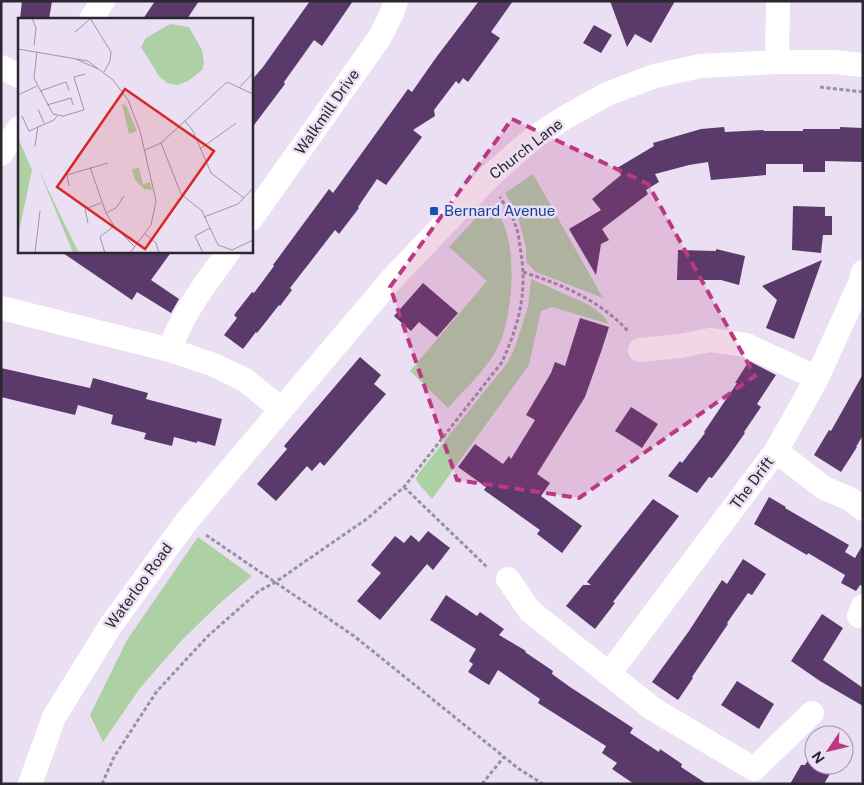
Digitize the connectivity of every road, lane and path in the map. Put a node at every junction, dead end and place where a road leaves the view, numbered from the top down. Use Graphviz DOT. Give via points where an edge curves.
graph roads {
  1 [pos="103,1"];
  2 [pos="396,1"];
  3 [pos="778,1"];
  4 [pos="92,18"];
  5 [pos="777,62"];
  6 [pos="863,65"];
  7 [pos="1,67"];
  8 [pos="18,76"];
  9 [pos="819,87"];
  10 [pos="863,92"];
  11 [pos="18,129"];
  12 [pos="1,154"];
  13 [pos="499,195"];
  14 [pos="252,218"];
  15 [pos="228,252"];
  16 [pos="523,272"];
  17 [pos="862,278"];
  18 [pos="1,308"];
  19 [pos="170,350"];
  20 [pos="640,350"];
  21 [pos="817,378"];
  22 [pos="281,409"];
  23 [pos="776,451"];
  24 [pos="404,487"];
  25 [pos="863,509"];
  26 [pos="186,522"];
  27 [pos="508,579"];
  28 [pos="274,583"];
  29 [pos="609,674"];
  30 [pos="812,713"];
  31 [pos="504,757"];
  32 [pos="754,776"];
  33 [pos="30,784"];
  34 [pos="102,784"];
  35 [pos="482,784"];
  36 [pos="543,784"];
  1 -- 4 [label="street"];
  2 -- 14 [label="street, Walkmill Drive" via="380,37"];
  3 -- 5 [label="street"];
  5 -- 6 [label="street, Church Lane"];
  5 -- 22 [label="street, Church Lane" via="700,66 655,76 607,94 535,138 488,178 391,280"];
  7 -- 8 [label="street"];
  9 -- 10 [label="path"];
  11 -- 12 [label="street"];
  13 -- 16 [label="path" via="516,225"];
  15 -- 19 [label="street" via="189,307"];
  16 -- 20 [label="path" via="586,297 600,306 630,333"];
  16 -- 24 [label="path" via="518,318 502,362"];
  17 -- 21 [label="street, The Drift"];
  18 -- 19 [label="street"];
  19 -- 22 [label="street" via="245,380"];
  20 -- 21 [label="street" via="710,340 746,345"];
  21 -- 23 [label="street, The Drift"];
  22 -- 26 [label="street, Waterloo Road"];
  23 -- 25 [label="street" via="824,488 850,499"];
  23 -- 29 [label="street, The Drift"];
  24 -- 27 [label="path" via="486,567"];
  24 -- 28 [label="path" via="368,518"];
  26 -- 28 [label="path"];
  26 -- 33 [label="street, Waterloo Road" via="111,625 54,717"];
  27 -- 29 [label="street" via="530,612"];
  28 -- 31 [label="path" via="354,636"];
  28 -- 34 [label="path" via="259,591 208,636 157,691 114,757"];
  29 -- 32 [label="street"];
  30 -- 32 [label="street"];
  31 -- 35 [label="path"];
  31 -- 36 [label="path"];
}
